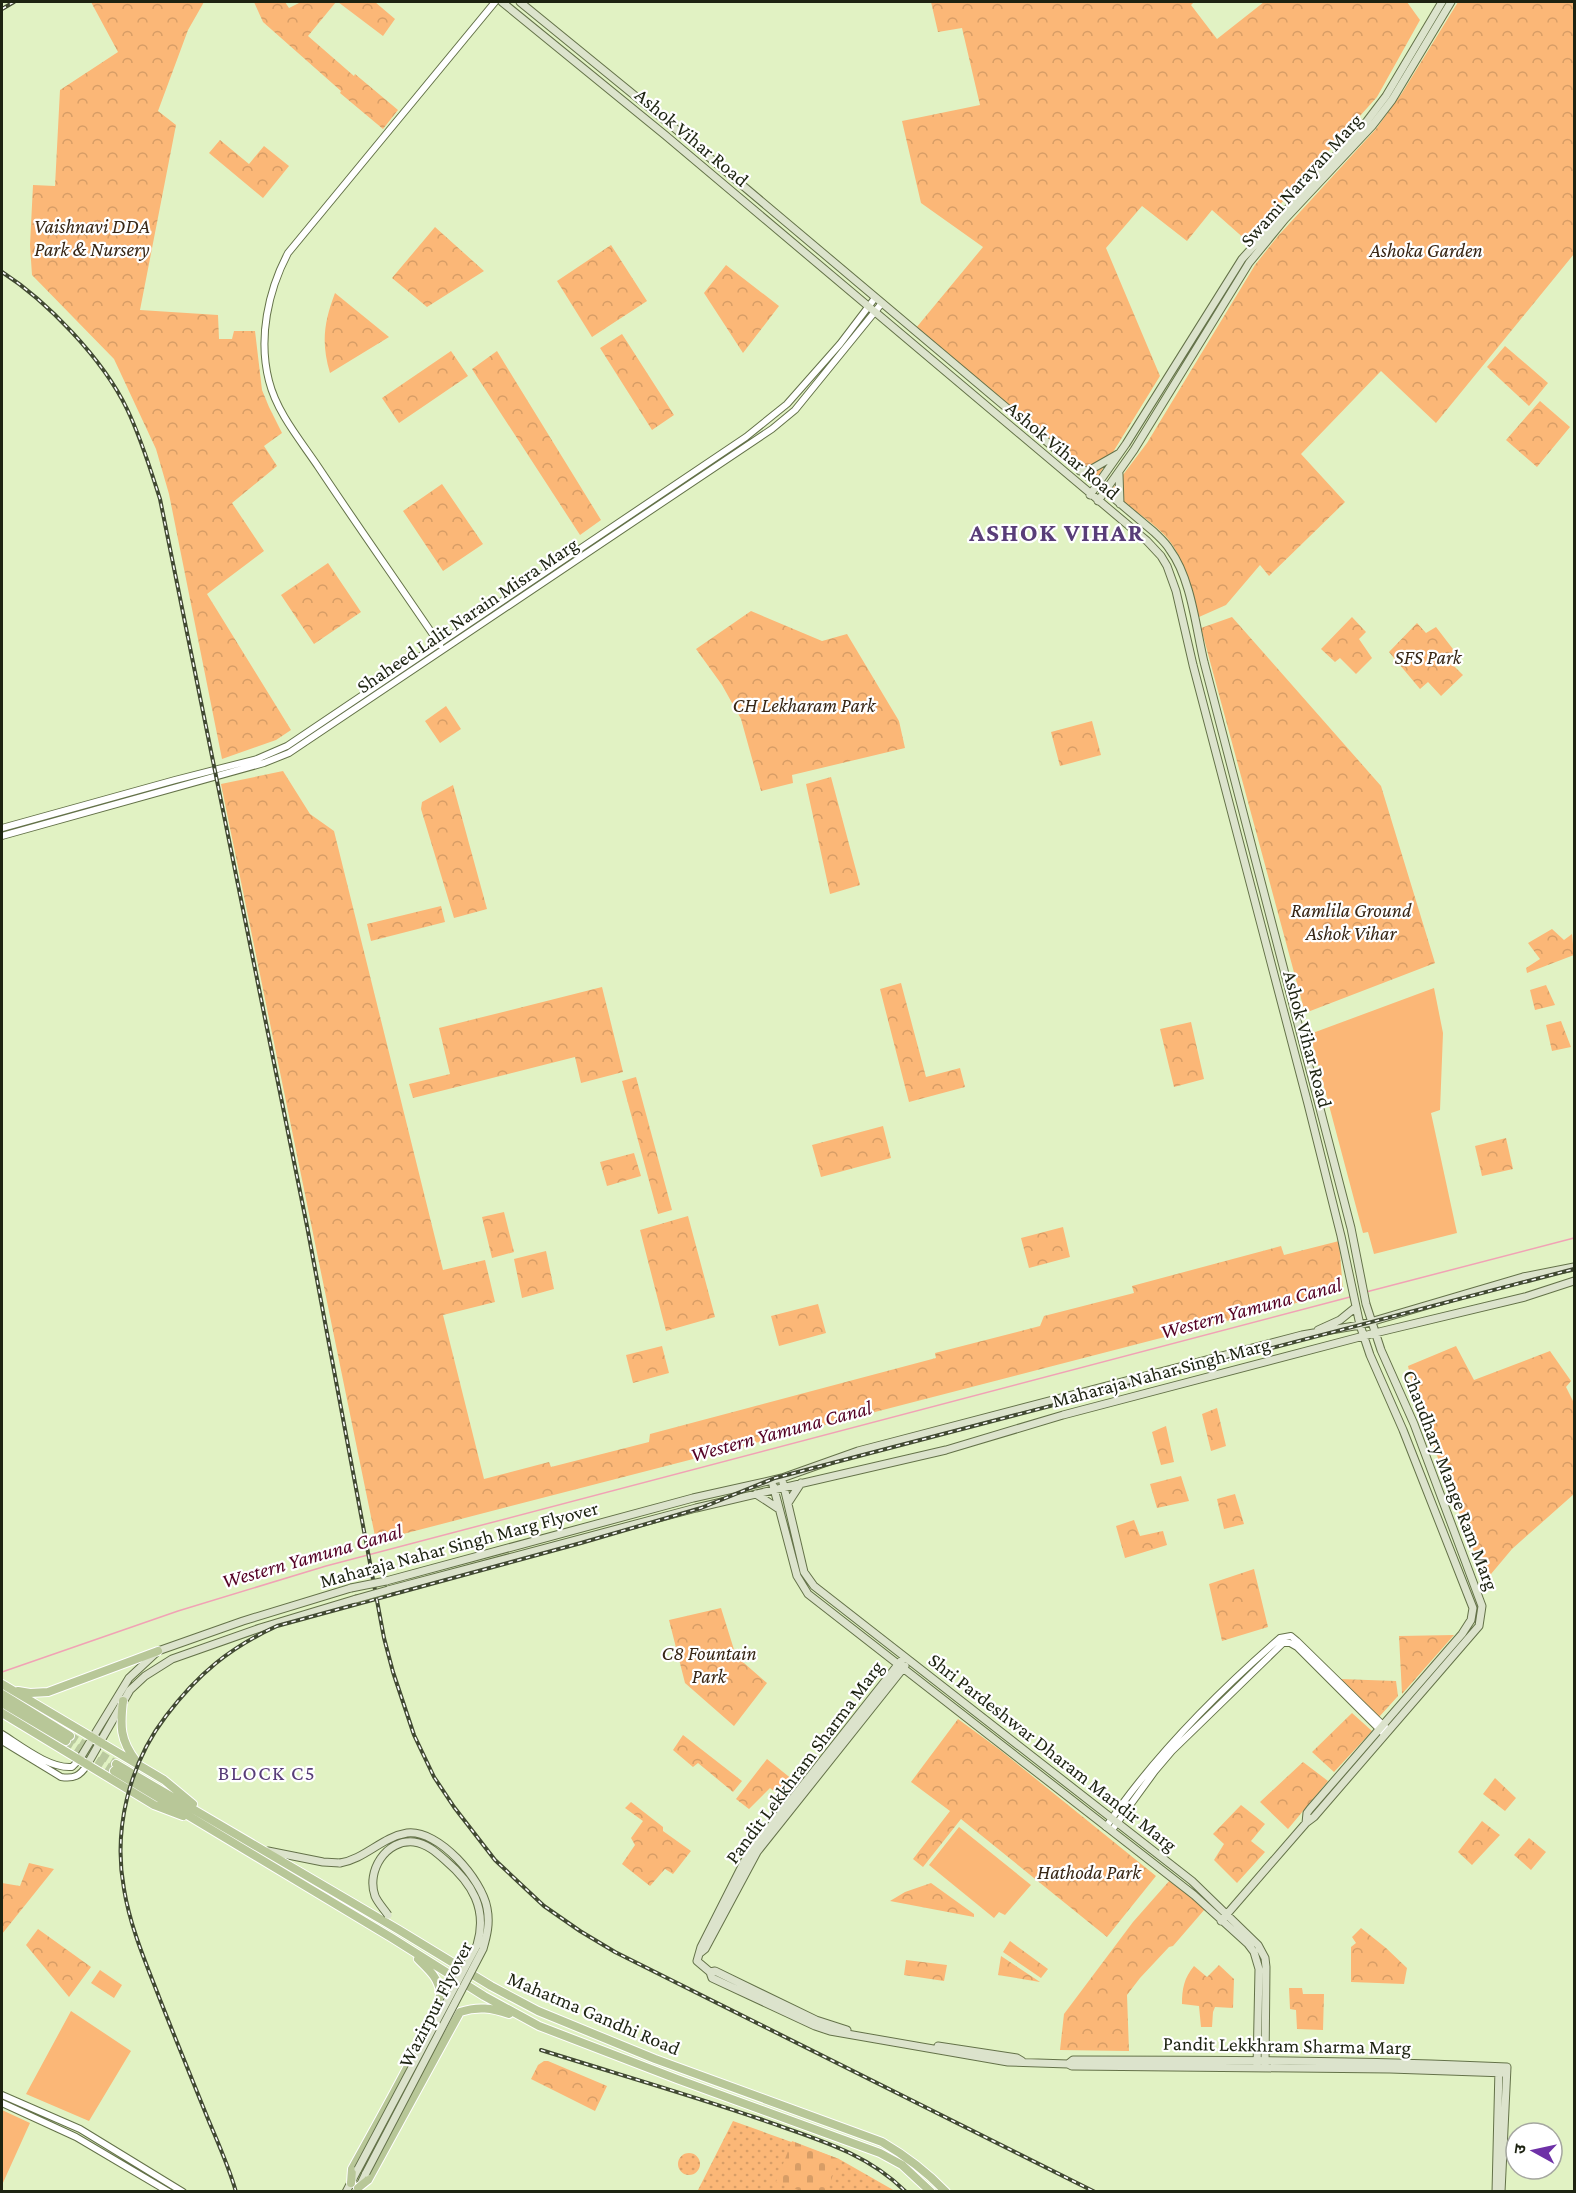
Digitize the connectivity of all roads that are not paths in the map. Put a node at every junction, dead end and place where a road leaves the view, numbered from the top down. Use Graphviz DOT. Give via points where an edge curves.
graph roads {
  1 [pos="495,2"];
  2 [pos="502,2"];
  3 [pos="520,2"];
  4 [pos="1442,2"];
  5 [pos="1451,2"];
  6 [pos="875,298"];
  7 [pos="882,303"];
  8 [pos="868,308"];
  9 [pos="875,313"];
  10 [pos="1121,452"];
  11 [pos="1080,471"];
  12 [pos="1119,471"];
  13 [pos="1097,486"];
  14 [pos="1104,492"];
  15 [pos="1090,495"];
  16 [pos="1098,501"];
  17 [pos="1120,504"];
  18 [pos="438,642"];
  19 [pos="444,651"];
  20 [pos="2,828"];
  21 [pos="2,836"];
  22 [pos="1575,1267"];
  23 [pos="1575,1281"];
  24 [pos="1366,1304"];
  25 [pos="1356,1306"];
  26 [pos="1372,1322"];
  27 [pos="1360,1325"];
  28 [pos="1375,1333"];
  29 [pos="1311,1335"];
  30 [pos="1364,1336"];
  31 [pos="782,1478"];
  32 [pos="771,1480"];
  33 [pos="801,1483"];
  34 [pos="785,1487"];
  35 [pos="774,1490"];
  36 [pos="756,1494"];
  37 [pos="788,1503"];
  38 [pos="779,1510"];
  39 [pos="158,1651"];
  40 [pos="907,1659"];
  41 [pos="900,1666"];
  42 [pos="2,1684"];
  43 [pos="10,1689"];
  44 [pos="2,1694"];
  45 [pos="123,1701"];
  46 [pos="2,1703"];
  47 [pos="2,1713"];
  48 [pos="1384,1730"];
  49 [pos="2,1734"];
  50 [pos="92,1738"];
  51 [pos="2,1741"];
  52 [pos="100,1742"];
  53 [pos="79,1760"];
  54 [pos="87,1765"];
  55 [pos="138,1765"];
  56 [pos="115,1767"];
  57 [pos="1114,1820"];
  58 [pos="206,1821"];
  59 [pos="1109,1829"];
  60 [pos="265,1851"];
  61 [pos="1237,1903"];
  62 [pos="1227,1914"];
  63 [pos="1221,1921"];
  64 [pos="1237,1923"];
  65 [pos="399,1930"];
  66 [pos="408,1948"];
  67 [pos="430,2020"];
  68 [pos="533,2023"];
  69 [pos="449,2031"];
  70 [pos="1261,2064"];
  71 [pos="2,2095"];
  72 [pos="2,2103"];
  73 [pos="120,2153"];
  74 [pos="116,2160"];
  75 [pos="1499,2175"];
  76 [pos="351,2183"];
  77 [pos="357,2190"];
  78 [pos="169,2192"];
  79 [pos="183,2192"];
  80 [pos="346,2192"];
  81 [pos="931,2192"];
  82 [pos="946,2192"];
  83 [pos="1496,2192"];
  84 [pos="1501,2192"];
  1 -- 18 [label="street" via="292,248 273,286 266,320 268,378 279,406"];
  2 -- 8 [label="main road, Ashok Vihar Road"];
  3 -- 6 [label="main road, Ashok Vihar Road"];
  4 -- 10 [label="main road, Swami Narayan Marg" via="1367,121 1242,259"];
  5 -- 12 [label="main road, Swami Narayan Marg" via="1372,126 1249,263"];
  6 -- 7 [label="main road, Ashok Vihar Road"];
  6 -- 8 [label="street, Shaheed Lalit Narain Misra Marg"];
  7 -- 9 [label="street, Shaheed Lalit Narain Misra Marg"];
  7 -- 11 [label="main road, Ashok Vihar Road"];
  8 -- 9 [label="main road, Ashok Vihar Road"];
  8 -- 18 [label="street, Shaheed Lalit Narain Misra Marg" via="787,404 746,437"];
  9 -- 15 [label="main road, Ashok Vihar Road"];
  9 -- 19 [label="street, Shaheed Lalit Narain Misra Marg" via="795,410 772,429"];
  10 -- 11 [label="main road"];
  10 -- 13 [label="main road, Swami Narayan Marg"];
  11 -- 13 [label="main road, Ashok Vihar Road"];
  12 -- 14 [label="main road, Swami Narayan Marg"];
  12 -- 17 [label="main road"];
  13 -- 14 [label="main road, Ashok Vihar Road"];
  13 -- 15 [label="main road, Swami Narayan Marg"];
  14 -- 16 [label="main road, Swami Narayan Marg"];
  14 -- 17 [label="main road, Ashok Vihar Road"];
  15 -- 16 [label="main road, Ashok Vihar Road"];
  16 -- 25 [label="main road, Ashok Vihar Road" via="1161,556 1174,586 1304,1085"];
  17 -- 24 [label="main road, Ashok Vihar Road" via="1170,549 1185,583 1348,1217"];
  18 -- 19 [label="street"];
  18 -- 20 [label="street, Shaheed Lalit Narain Misra Marg" via="278,752"];
  19 -- 21 [label="street, Shaheed Lalit Narain Misra Marg" via="280,758"];
  22 -- 26 [label="main road, Maharaja Nahar Singh Marg" via="1523,1277"];
  23 -- 28 [label="main road, Maharaja Nahar Singh Marg"];
  24 -- 26 [label="main road, Chaudhary Mange Ram Marg"];
  25 -- 27 [label="main road, Chaudhary Mange Ram Marg"];
  25 -- 29 [label="main road" via="1340,1320"];
  26 -- 27 [label="main road, Maharaja Nahar Singh Marg"];
  26 -- 28 [label="main road, Chaudhary Mange Ram Marg"];
  27 -- 29 [label="main road, Maharaja Nahar Singh Marg"];
  27 -- 30 [label="main road, Chaudhary Mange Ram Marg"];
  28 -- 30 [label="main road, Maharaja Nahar Singh Marg"];
  28 -- 48 [label="main road, Chaudhary Mange Ram Marg" via="1414,1424 1482,1606 1479,1626"];
  29 -- 31 [label="main road, Maharaja Nahar Singh Marg" via="858,1451"];
  30 -- 33 [label="main road, Maharaja Nahar Singh Marg" via="1062,1415 946,1450"];
  30 -- 48 [label="main road, Chaudhary Mange Ram Marg" via="1473,1608 1462,1634"];
  31 -- 32 [label="main road, Maharaja Nahar Singh Marg"];
  31 -- 34 [label="main road, Shri Pardeshwar Dharam Mandir Marg"];
  32 -- 35 [label="main road, Shri Pardeshwar Dharam Mandir Marg"];
  32 -- 39 [label="main road, Maharaja Nahar Singh Marg Flyover, bridge" via="351,1588"];
  33 -- 34 [label="main road, Maharaja Nahar Singh Marg"];
  33 -- 37 [label="main road"];
  34 -- 35 [label="main road, Maharaja Nahar Singh Marg"];
  34 -- 37 [label="main road, Shri Pardeshwar Dharam Mandir Marg"];
  35 -- 36 [label="main road, Maharaja Nahar Singh Marg"];
  35 -- 38 [label="main road, Shri Pardeshwar Dharam Mandir Marg"];
  36 -- 38 [label="main road"];
  36 -- 45 [label="main road, Maharaja Nahar Singh Marg Flyover, bridge" via="260,1628 172,1659 130,1690"];
  37 -- 40 [label="main road, Shri Pardeshwar Dharam Mandir Marg" via="807,1578"];
  38 -- 41 [label="main road, Shri Pardeshwar Dharam Mandir Marg" via="803,1588"];
  39 -- 43 [label="main road" via="48,1692"];
  39 -- 50 [label="main road" via="129,1678"];
  40 -- 41 [label="main road, Pandit Lekkhram Sharma Marg"];
  40 -- 57 [label="main road, Shri Pardeshwar Dharam Mandir Marg"];
  41 -- 59 [label="main road, Shri Pardeshwar Dharam Mandir Marg"];
  41 -- 70 [label="main road, Pandit Lekkhram Sharma Marg" via="747,1856 701,1947 698,1961 710,1972 715,1971 831,2029 967,2053 1072,2066"];
  42 -- 43 [label="main road"];
  43 -- 50 [label="main road"];
  44 -- 46 [label="main road" via="68,1738"];
  45 -- 52 [label="main road, Maharaja Nahar Singh Marg Flyover"];
  45 -- 55 [label="main road" via="124,1743"];
  47 -- 53 [label="main road"];
  48 -- 57 [label="street" via="1297,1647 1282,1643 1172,1751"];
  48 -- 61 [label="main road, Chaudhary Mange Ram Marg"];
  49 -- 53 [label="street" via="54,1765 72,1767"];
  50 -- 52 [label="main road"];
  50 -- 53 [label="main road"];
  51 -- 54 [label="street" via="61,1777 79,1776"];
  52 -- 54 [label="main road, Maharaja Nahar Singh Marg Flyover"];
  52 -- 55 [label="main road"];
  53 -- 54 [label="main road"];
  54 -- 58 [label="main road" via="154,1805"];
  55 -- 58 [label="main road" via="164,1780"];
  56 -- 58 [label="main road"];
  57 -- 59 [label="street"];
  57 -- 62 [label="main road, Shri Pardeshwar Dharam Mandir Marg"];
  58 -- 60 [label="main road, Mahatma Gandhi Road"];
  58 -- 66 [label="main road, Mahatma Gandhi Road"];
  59 -- 63 [label="main road, Shri Pardeshwar Dharam Mandir Marg"];
  60 -- 65 [label="main road, Mahatma Gandhi Road"];
  60 -- 77 [label="main road, Wazirpur Flyover, bridge" via="340,1863 365,1855 399,1835 424,1834 441,1844 474,1880 487,1906 489,1920 483,1949"];
  61 -- 62 [label="main road, Chaudhary Mange Ram Marg"];
  61 -- 64 [label="main road"];
  62 -- 63 [label="main road, Chaudhary Mange Ram Marg"];
  62 -- 64 [label="main road, Shri Pardeshwar Dharam Mandir Marg"];
  63 -- 70 [label="main road, Shri Pardeshwar Dharam Mandir Marg" via="1248,1944 1258,1960"];
  64 -- 70 [label="main road, Shri Pardeshwar Dharam Mandir Marg" via="1265,1958"];
  65 -- 76 [label="main road, Wazirpur Flyover, bridge" via="376,1898 374,1876 382,1856 396,1845 416,1842 434,1850 469,1886 479,1906 480,1934"];
  65 -- 82 [label="main road, Mahatma Gandhi Road" via="538,2011 655,2059 882,2142 906,2156"];
  66 -- 67 [label="main road" via="435,1977 440,1990"];
  66 -- 68 [label="main road, Mahatma Gandhi Road"];
  67 -- 69 [label="main road"];
  67 -- 76 [label="main road" via="352,2169"];
  68 -- 69 [label="main road" via="485,2008 472,2008 460,2012"];
  68 -- 81 [label="main road, Mahatma Gandhi Road" via="879,2153 902,2165"];
  69 -- 77 [label="main road" via="368,2180"];
  70 -- 75 [label="main road, Pandit Lekkhram Sharma Marg" via="1503,2070"];
  71 -- 73 [label="street" via="80,2129"];
  72 -- 74 [label="street"];
  73 -- 74 [label="street"];
  73 -- 79 [label="street"];
  74 -- 78 [label="street"];
  75 -- 83 [label="main road"];
  75 -- 84 [label="main road"];
  76 -- 80 [label="main road, Wazirpur Flyover"];
}
